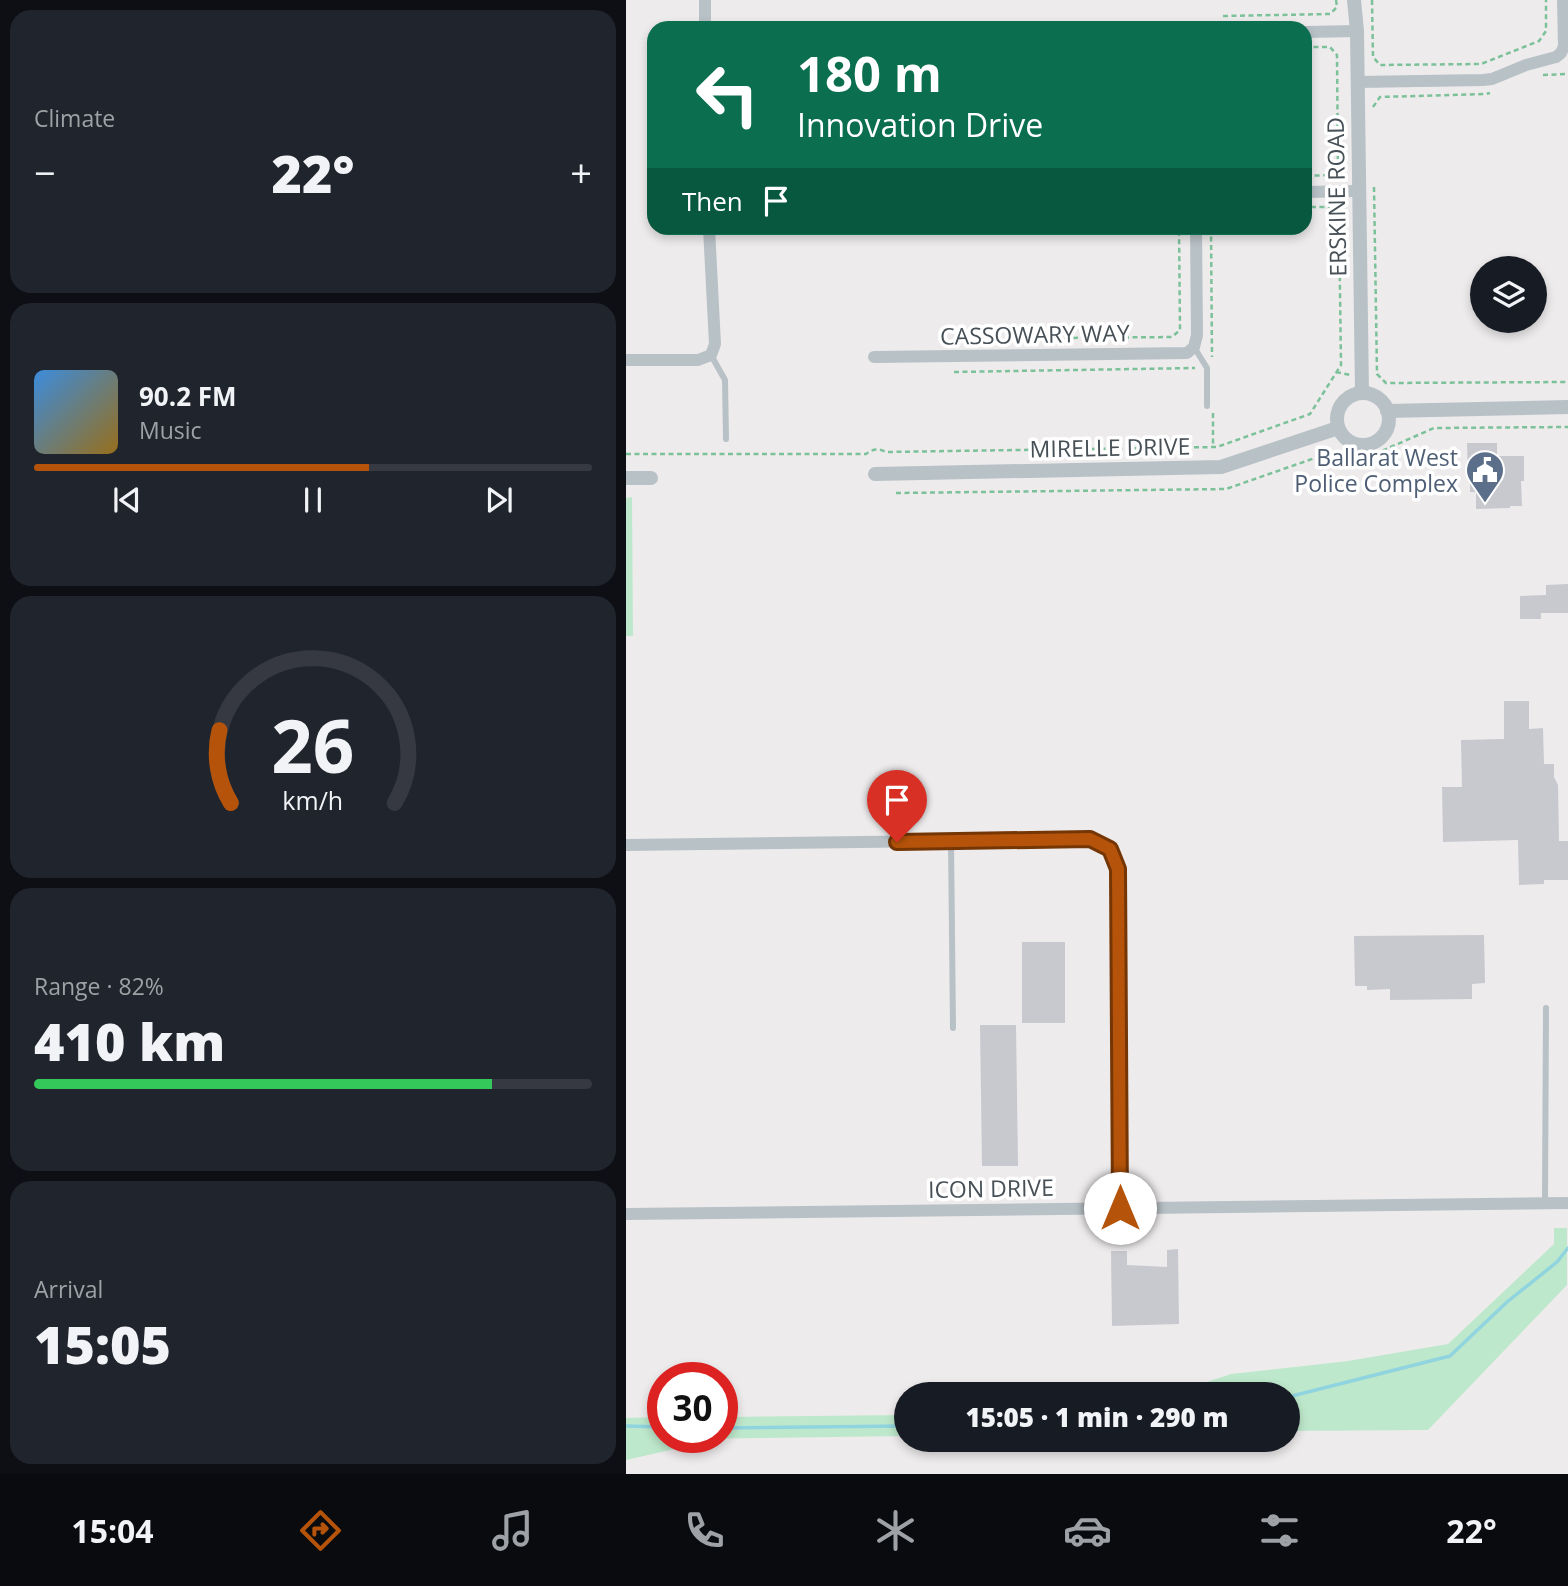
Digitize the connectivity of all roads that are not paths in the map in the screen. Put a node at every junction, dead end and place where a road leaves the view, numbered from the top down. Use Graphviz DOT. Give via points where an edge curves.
graph roads {
  1 [pos="705,0"];
  2 [pos="1354,0"];
  3 [pos="1563,0"];
  4 [pos="705,21"];
  5 [pos="1356,31"];
  6 [pos="1312,32"];
  7 [pos="1357,82"];
  8 [pos="1359,191"];
  9 [pos="1312,192"];
  10 [pos="709,235"];
  11 [pos="1196,235"];
  12 [pos="1194,347"];
  13 [pos="711,355"];
  14 [pos="874,357"];
  15 [pos="626,360"];
  16 [pos="1362,393"];
  17 [pos="1210,407"];
  18 [pos="1568,407"];
  19 [pos="1387,411"];
  20 [pos="1338,428"];
  21 [pos="726,439"];
  22 [pos="875,474"];
  23 [pos="626,478"];
  24 [pos="651,478"];
  25 [pos="951,841"];
  26 [pos="626,845"];
  27 [pos="1546,1009"];
  28 [pos="953,1028"];
  29 [pos="1545,1203"];
  30 [pos="1568,1203"];
  31 [pos="1120,1208"];
  32 [pos="626,1214"];
  1 -- 4 [label="street"];
  2 -- 5 [label="street, ERSKINE ROAD"];
  3 -- 7 [label="street" via="1564,46 1556,57 1492,79"];
  5 -- 6 [label="street"];
  5 -- 7 [label="street, ERSKINE ROAD"];
  7 -- 8 [label="street, ERSKINE ROAD"];
  8 -- 9 [label="street"];
  8 -- 16 [label="street, ERSKINE ROAD"];
  10 -- 13 [label="street" via="715,344"];
  11 -- 12 [label="street"];
  12 -- 14 [label="street, CASSOWARY WAY" via="1183,354"];
  12 -- 17 [label="lane" via="1207,368"];
  13 -- 15 [label="street"];
  13 -- 21 [label="lane" via="725,380"];
  16 -- 19 [label="street" via="1378,398"];
  16 -- 20 [label="street" via="1341,405"];
  18 -- 19 [label="street"];
  19 -- 20 [label="street" via="1387,428 1376,442 1350,442"];
  20 -- 22 [label="street, MIRELLE DRIVE" via="1220,467"];
  23 -- 24 [label="street"];
  25 -- 26 [label="street"];
  25 -- 28 [label="lane"];
  25 -- 31 [label="street" via="1090,839 1110,849 1118,869"];
  27 -- 29 [label="lane"];
  29 -- 30 [label="street, ICON DRIVE"];
  29 -- 31 [label="street, ICON DRIVE"];
  31 -- 32 [label="street, ICON DRIVE"];
}
